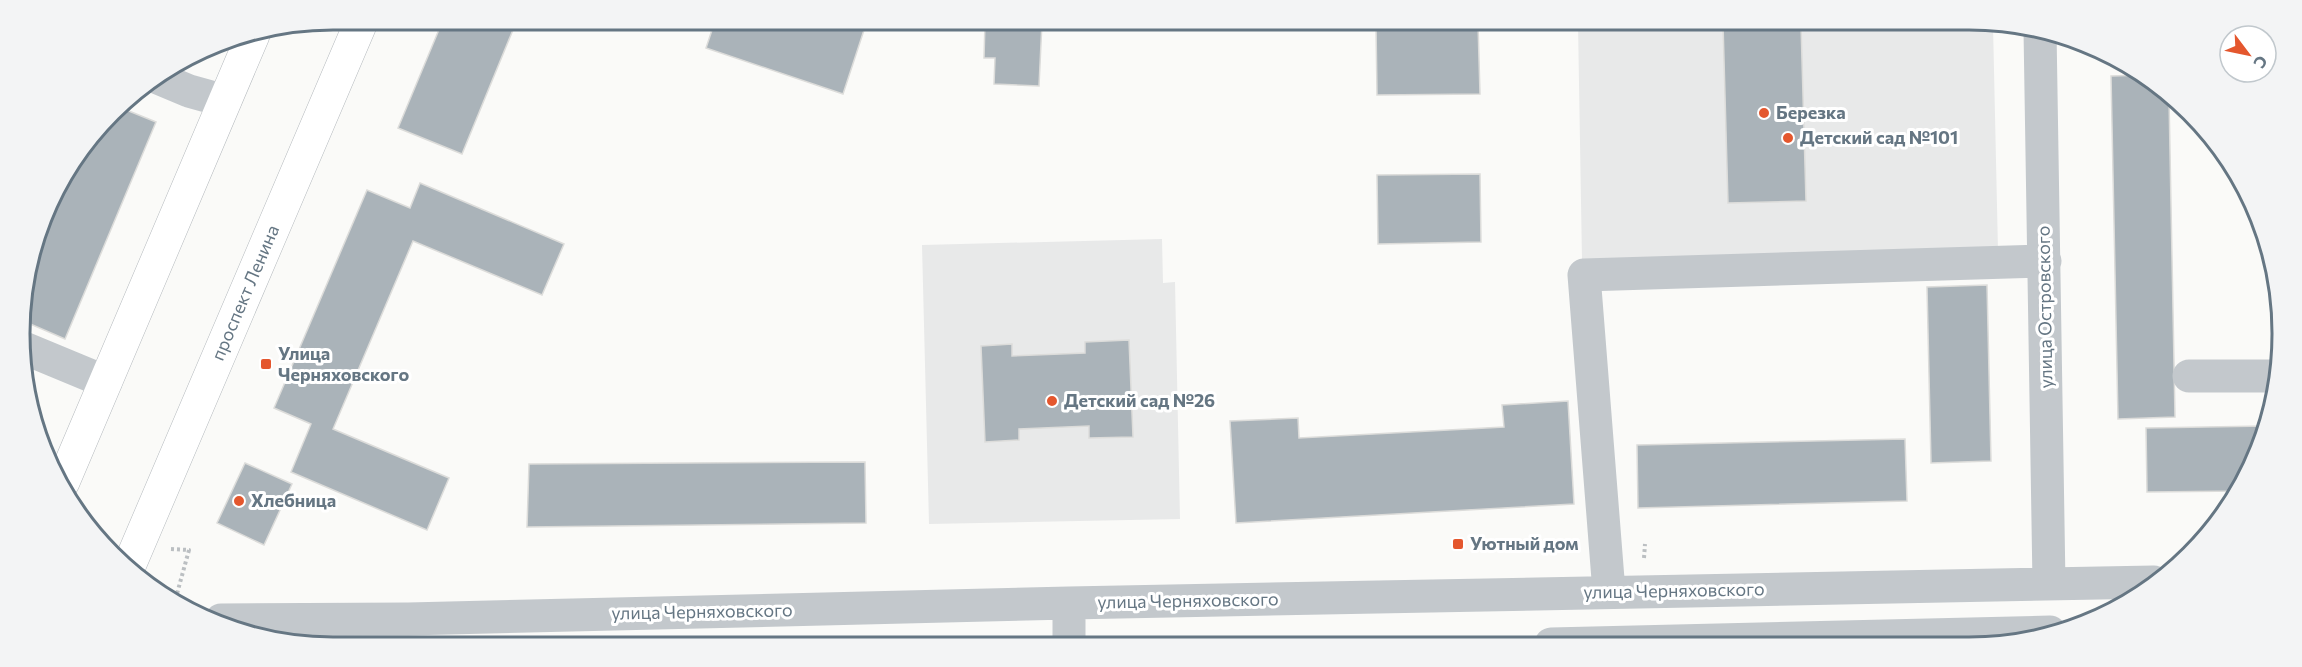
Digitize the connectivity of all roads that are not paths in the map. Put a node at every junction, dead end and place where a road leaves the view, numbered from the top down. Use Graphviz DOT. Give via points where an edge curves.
graph roads {
  1 [pos="358,30"];
  2 [pos="2040,39"];
  3 [pos="250,42"];
  4 [pos="165,81"];
  5 [pos="225,101"];
  6 [pos="2045,261"];
  7 [pos="31,351"];
  8 [pos="2189,376"];
  9 [pos="2269,376"];
  10 [pos="106,382"];
  11 [pos="66,476"];
  12 [pos="131,560"];
  13 [pos="2142,582"];
  14 [pos="2049,584"];
  15 [pos="1609,592"];
  16 [pos="1069,603"];
  17 [pos="235,621"];
  18 [pos="408,630"];
  19 [pos="2006,634"];
  20 [pos="1069,637"];
  21 [pos="1899,637"];
  1 -- 12 [label="main road, проспект Ленина"];
  2 -- 6 [label="street, улица Островского"];
  3 -- 5 [label="main road"];
  4 -- 5 [label="street"];
  5 -- 10 [label="main road"];
  6 -- 14 [label="street, улица Островского"];
  6 -- 15 [label="street" via="1584,275"];
  7 -- 10 [label="street"];
  8 -- 9 [label="street"];
  10 -- 11 [label="main road"];
  13 -- 14 [label="street, улица Черняховского"];
  14 -- 15 [label="street, улица Черняховского"];
  15 -- 16 [label="street, улица Черняховского"];
  16 -- 18 [label="street, улица Черняховского"];
  16 -- 20 [label="street"];
  17 -- 18 [label="street, улица Черняховского"];
  19 -- 21 [label="street"];
}
